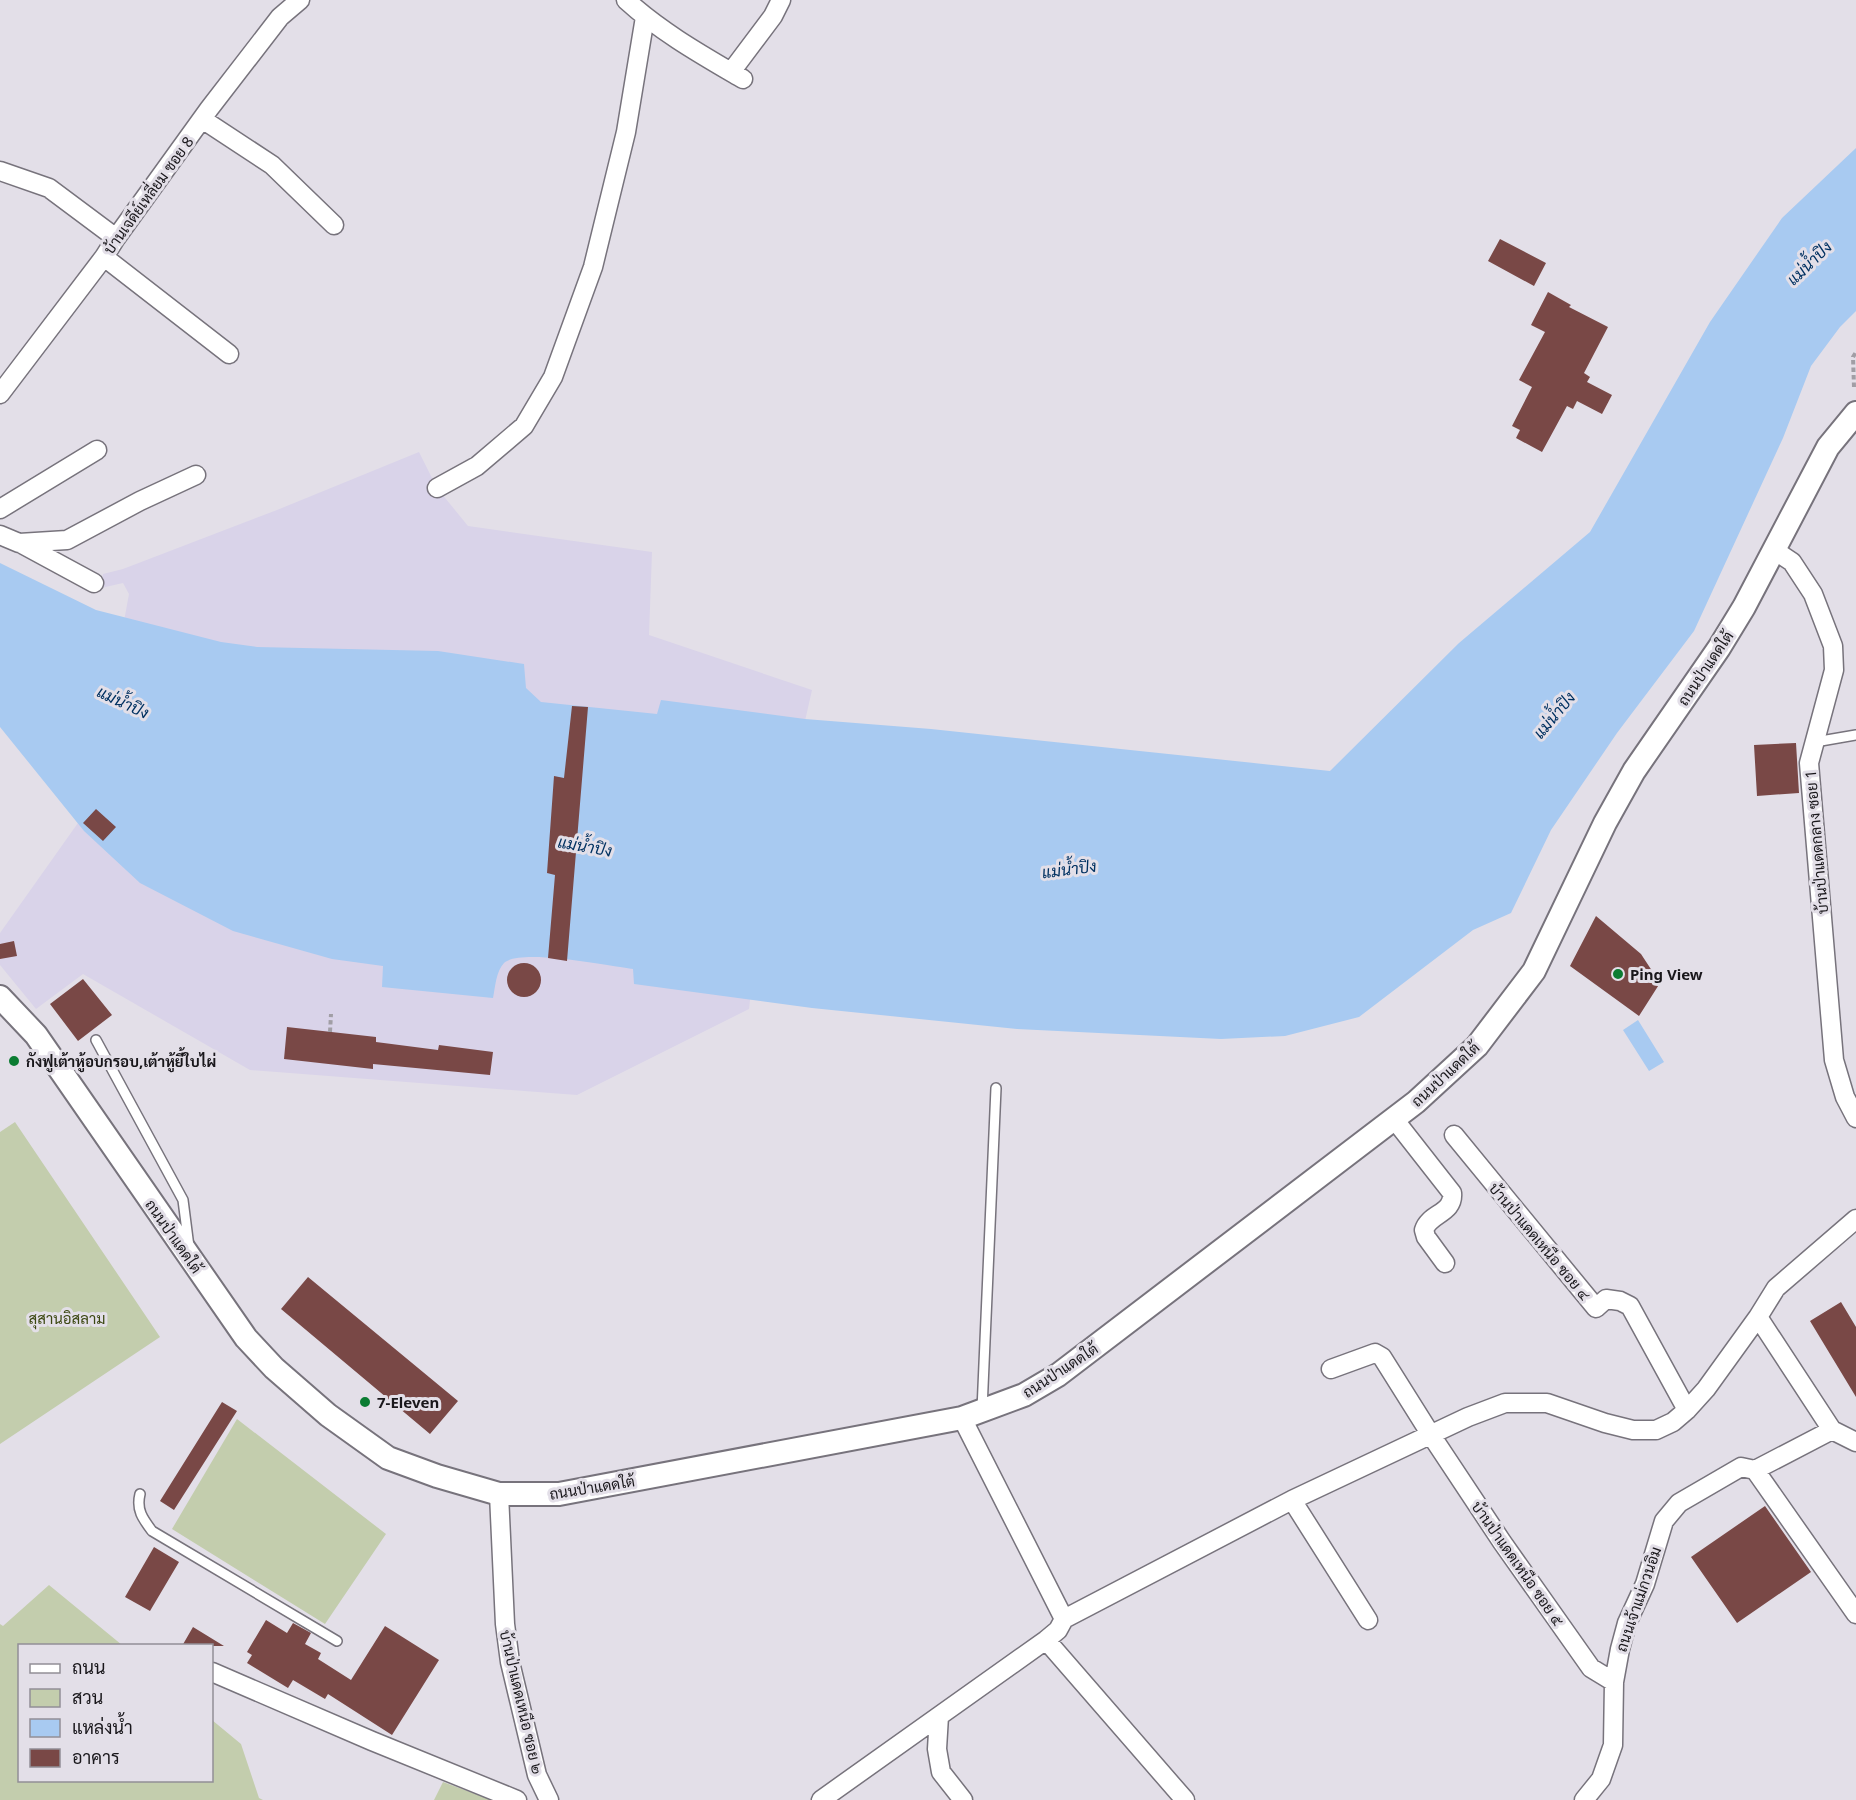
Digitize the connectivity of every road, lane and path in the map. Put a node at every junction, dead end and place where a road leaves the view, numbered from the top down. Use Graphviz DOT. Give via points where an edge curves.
graph roads {
  1 [pos="300,0"];
  2 [pos="626,0"];
  3 [pos="780,0"];
  4 [pos="645,17"];
  5 [pos="202,119"];
  6 [pos="0,171"];
  7 [pos="334,225"];
  8 [pos="116,238"];
  9 [pos="104,257"];
  10 [pos="1856,352"];
  11 [pos="229,354"];
  12 [pos="1854,387"];
  13 [pos="0,394"];
  14 [pos="1856,413"];
  15 [pos="96,450"];
  16 [pos="196,475"];
  17 [pos="437,488"];
  18 [pos="0,509"];
  19 [pos="0,535"];
  20 [pos="19,543"];
  21 [pos="1774,550"];
  22 [pos="94,583"];
  23 [pos="1856,735"];
  24 [pos="1815,742"];
  25 [pos="1,1001"];
  26 [pos="331,1014"];
  27 [pos="330,1032"];
  28 [pos="96,1040"];
  29 [pos="996,1088"];
  30 [pos="1856,1118"];
  31 [pos="1394,1119"];
  32 [pos="1454,1135"];
  33 [pos="1856,1219"];
  34 [pos="191,1261"];
  35 [pos="1444,1263"];
  36 [pos="1758,1317"];
  37 [pos="1331,1369"];
  38 [pos="1687,1410"];
  39 [pos="972,1414"];
  40 [pos="1832,1430"];
  41 [pos="1431,1435"];
  42 [pos="1856,1442"];
  43 [pos="1748,1469"];
  44 [pos="140,1494"];
  45 [pos="500,1494"];
  46 [pos="1292,1500"];
  47 [pos="1856,1614"];
  48 [pos="1064,1619"];
  49 [pos="1368,1620"];
  50 [pos="1046,1640"];
  51 [pos="337,1641"];
  52 [pos="213,1672"];
  53 [pos="1614,1682"];
  54 [pos="939,1716"];
  55 [pos="517,1800"];
  56 [pos="549,1800"];
  57 [pos="821,1800"];
  58 [pos="963,1800"];
  59 [pos="1185,1800"];
  60 [pos="1584,1800"];
  1 -- 5 [label="street, บ้านเจดีย์เหลี่ยม ซอย 8" via="280,17"];
  2 -- 4 [label="street"];
  3 -- 4 [label="street" via="737,75"];
  4 -- 17 [label="street" via="626,132 593,267 553,377 524,426 477,466"];
  5 -- 7 [label="street" via="272,165"];
  5 -- 8 [label="street, บ้านเจดีย์เหลี่ยม ซอย 8"];
  6 -- 8 [label="street" via="49,188"];
  8 -- 9 [label="street, บ้านเจดีย์เหลี่ยม ซอย 8"];
  9 -- 11 [label="street"];
  9 -- 13 [label="street, บ้านเจดีย์เหลี่ยม ซอย 8"];
  10 -- 12 [label="path"];
  14 -- 21 [label="street, ถนนป่าแดดใต้" via="1828,447"];
  15 -- 18 [label="street"];
  16 -- 20 [label="street" via="67,540"];
  19 -- 20 [label="street"];
  20 -- 22 [label="street"];
  21 -- 24 [label="street, บ้านป่าแดดกลาง ซอย 1" via="1792,562 1813,594 1833,646 1834,670"];
  21 -- 31 [label="street, ถนนป่าแดดใต้" via="1719,648 1634,771 1534,971 1478,1046"];
  23 -- 24 [label="lane"];
  24 -- 30 [label="street, บ้านป่าแดดกลาง ซอย 1" via="1809,763 1834,1060"];
  25 -- 34 [label="street, ถนนป่าแดดใต้" via="36,1035"];
  26 -- 27 [label="path"];
  28 -- 34 [label="lane" via="183,1200"];
  29 -- 39 [label="lane"];
  31 -- 35 [label="street" via="1452,1193 1449,1207 1428,1222 1424,1230"];
  31 -- 39 [label="street, ถนนป่าแดดใต้" via="1058,1375 1024,1395"];
  32 -- 38 [label="street, บ้านป่าแดดเหนือ ซอย ๔" via="1596,1308 1606,1299 1630,1306"];
  33 -- 36 [label="street" via="1776,1288"];
  34 -- 45 [label="street, ถนนป่าแดดใต้" via="246,1338 328,1415 388,1458"];
  36 -- 38 [label="street"];
  36 -- 40 [label="street"];
  37 -- 41 [label="street, บ้านป่าแดดเหนือ ซอย ๕" via="1365,1355 1375,1353 1382,1357"];
  38 -- 41 [label="street" via="1656,1430 1633,1430 1547,1403 1505,1403"];
  39 -- 45 [label="street, ถนนป่าแดดใต้" via="602,1487 559,1494"];
  39 -- 48 [label="street"];
  40 -- 42 [label="street"];
  40 -- 43 [label="street, ถนนเจ้าแม่กวนอิม"];
  41 -- 46 [label="street"];
  41 -- 53 [label="street, บ้านป่าแดดเหนือ ซอย ๕" via="1591,1668"];
  43 -- 47 [label="street"];
  43 -- 53 [label="street, ถนนเจ้าแม่กวนอิม" via="1679,1503 1664,1521 1645,1584 1627,1623"];
  44 -- 51 [label="lane" via="141,1517 152,1531"];
  45 -- 56 [label="street, บ้านป่าแดดเหนือ ซอย ๒" via="510,1662 537,1775"];
  46 -- 48 [label="street"];
  46 -- 49 [label="street"];
  48 -- 50 [label="street"];
  50 -- 54 [label="street"];
  50 -- 59 [label="street"];
  52 -- 55 [label="street"];
  53 -- 60 [label="street, ถนนเจ้าแม่กวนอิม" via="1613,1745 1601,1779"];
  54 -- 57 [label="street"];
  54 -- 58 [label="street" via="937,1749 941,1772"];
}
